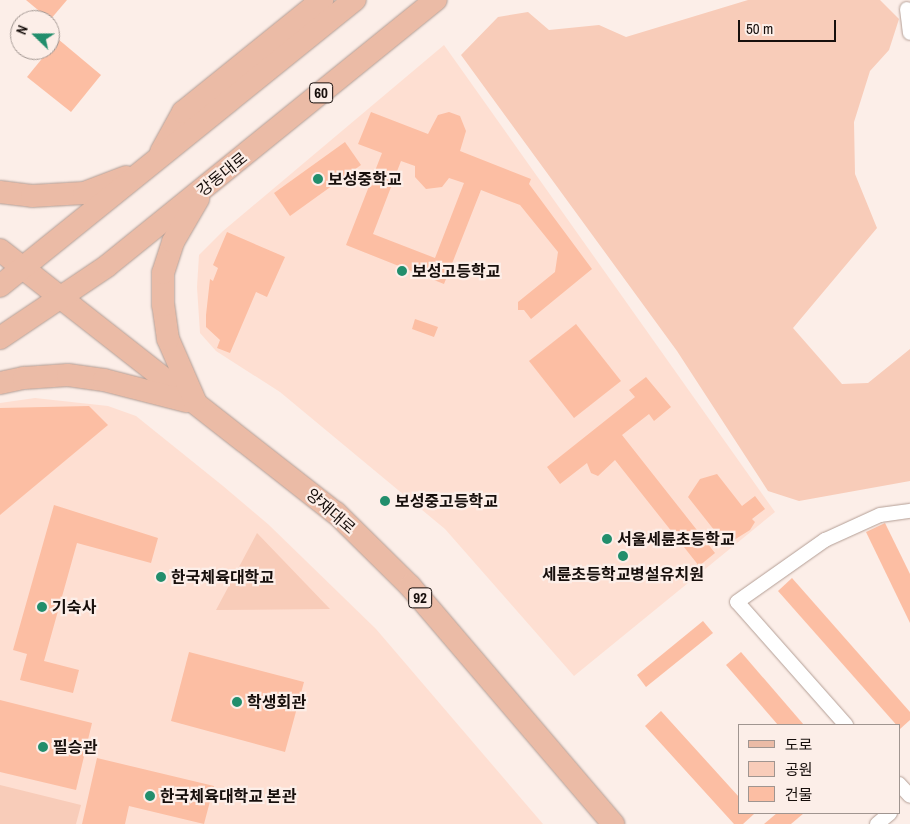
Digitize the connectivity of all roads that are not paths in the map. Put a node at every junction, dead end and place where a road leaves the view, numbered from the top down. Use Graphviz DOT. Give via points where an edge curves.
graph roads {
  1 [pos="322,0"];
  2 [pos="354,0"];
  3 [pos="436,0"];
  4 [pos="906,6"];
  5 [pos="910,33"];
  6 [pos="155,162"];
  7 [pos="205,187"];
  8 [pos="0,192"];
  9 [pos="0,250"];
  10 [pos="23,268"];
  11 [pos="0,286"];
  12 [pos="60,297"];
  13 [pos="0,338"];
  14 [pos="0,384"];
  15 [pos="196,404"];
  16 [pos="910,511"];
  17 [pos="845,724"];
  18 [pos="900,785"];
  19 [pos="910,796"];
  20 [pos="900,805"];
  21 [pos="889,814"];
  22 [pos="613,824"];
  23 [pos="877,824"];
  1 -- 6 [label="main road" via="183,112"];
  2 -- 6 [label="main road"];
  3 -- 7 [label="main road, 강동대로 / 60"];
  4 -- 5 [label="street"];
  6 -- 8 [label="main road" via="84,193 32,196"];
  6 -- 10 [label="main road"];
  7 -- 12 [label="main road, 강동대로 / 60" via="107,266"];
  7 -- 15 [label="main road" via="173,242 163,274 168,339"];
  9 -- 10 [label="main road, 양재대로 / 92"];
  10 -- 11 [label="main road"];
  10 -- 12 [label="main road, 양재대로 / 92"];
  12 -- 13 [label="main road, 강동대로 / 60"];
  12 -- 15 [label="main road, 양재대로 / 92"];
  14 -- 15 [label="main road" via="24,378 68,375 104,380"];
  15 -- 22 [label="main road, 양재대로 / 92" via="336,512 410,586"];
  16 -- 17 [label="street" via="880,515 825,540 737,602"];
  18 -- 19 [label="street"];
  19 -- 20 [label="street"];
  21 -- 23 [label="street"];
}
